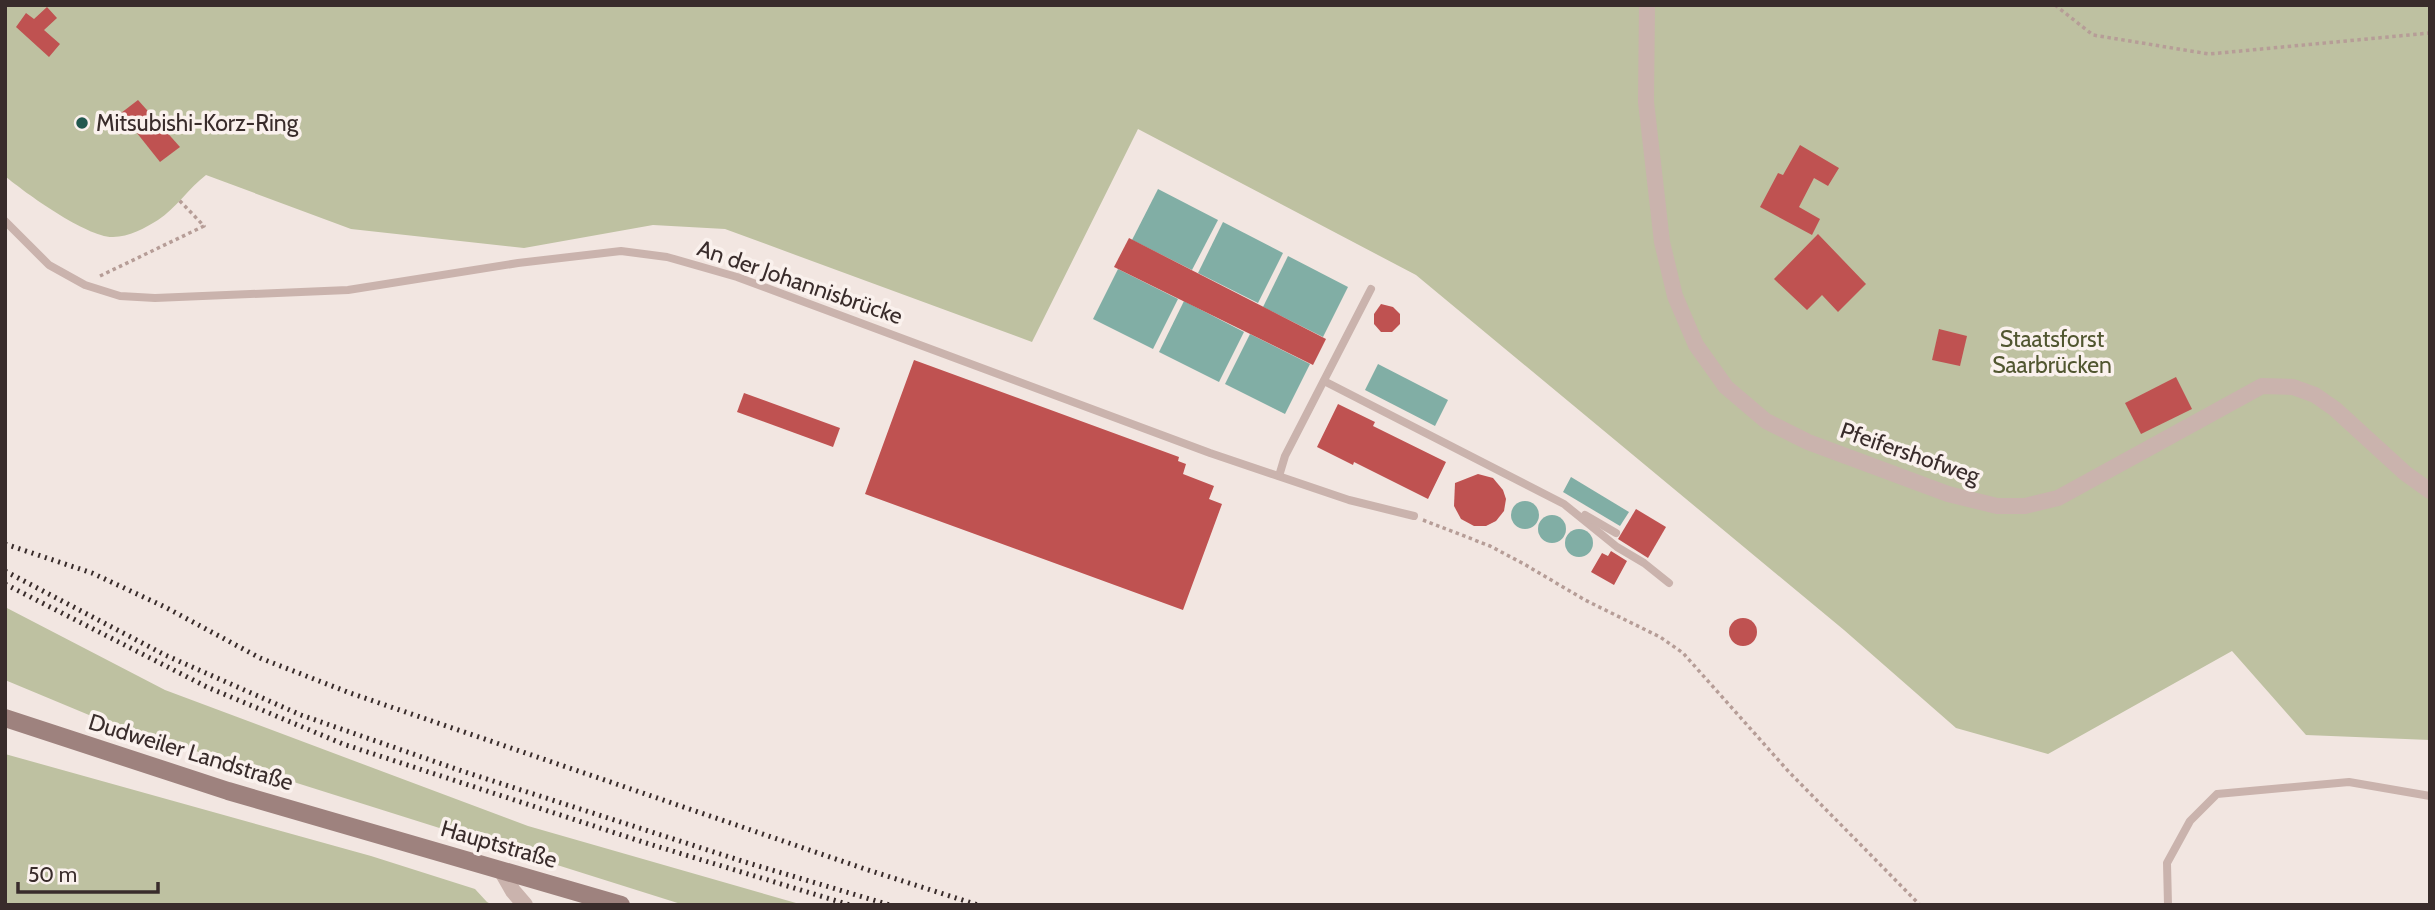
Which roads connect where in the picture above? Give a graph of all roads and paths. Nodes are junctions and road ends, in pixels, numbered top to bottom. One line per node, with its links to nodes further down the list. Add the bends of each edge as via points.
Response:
1 (1647, 5): 10 (street, Pfeifershofweg, via 1646,102 1662,242 1675,296 1696,345 1726,387 1766,421 1808,442 1948,494 1997,506 2025,506 2058,498 2262,386 2293,387 2335,409)
2 (2055, 5): 3 (path, via 2093,35 2209,54)
3 (2430, 33)
4 (179, 200): 6 (path, via 204,226)
5 (5, 221): 6 (lane, An der Johannisbrücke, via 49,265)
6 (85, 285): 9 (lane, An der Johannisbrücke, via 120,296 155,298 348,290 621,251 667,257 737,276)
7 (1370, 289): 8 (lane)
8 (1324, 381): 9 (lane); 11 (lane)
9 (1279, 476): 12 (lane, An der Johannisbrücke)
10 (2430, 491)
11 (1564, 503): 13 (lane); 14 (lane)
12 (1414, 516): 21 (path, via 1490,546 1683,653 1789,772)
13 (1616, 533)
14 (1669, 583)
15 (5, 718): 17 (main road, Dudweiler Landstraße, via 215,787)
16 (2430, 796): 22 (lane, via 2349,782 2217,794 2190,821 2167,863)
17 (365, 830): 18 (main road, Hauptstraße)
18 (501, 870): 19 (street); 20 (main road, Hauptstraße)
19 (525, 905)
20 (621, 905)
21 (1920, 905)
22 (2168, 905)

